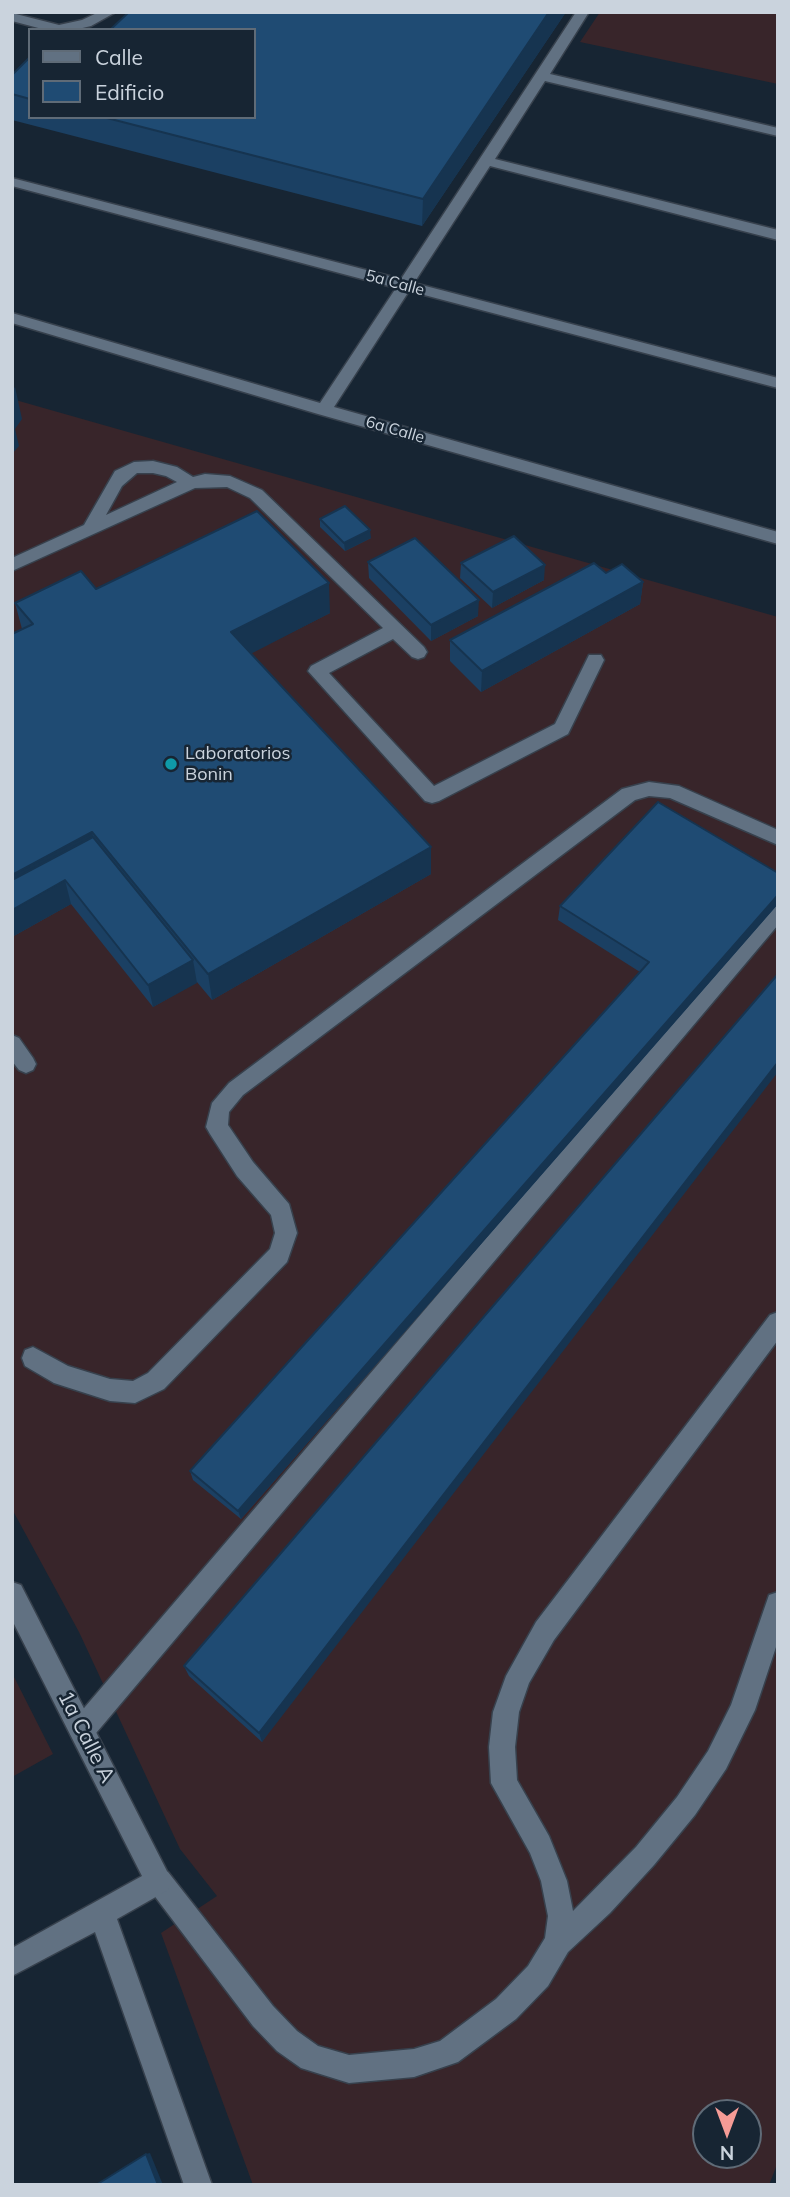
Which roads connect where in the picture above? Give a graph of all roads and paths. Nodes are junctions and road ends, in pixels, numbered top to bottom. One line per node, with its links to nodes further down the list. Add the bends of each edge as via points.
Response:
1 (110, 12): 5 (street)
2 (583, 12): 6 (street)
3 (12, 17): 4 (street)
4 (55, 28)
5 (64, 28)
6 (541, 76): 7 (street); 8 (street)
7 (778, 132)
8 (486, 161): 10 (street); 11 (street)
9 (12, 182): 11 (street, 5a Calle)
10 (778, 235)
11 (405, 285): 13 (street, 5a Calle); 14 (street)
12 (12, 318): 14 (street, 6a Calle)
13 (778, 383)
14 (324, 410): 17 (street, 6a Calle)
15 (191, 484): 16 (street); 16 (street, via 170,471 134,468 115,483); 21 (street, via 230,482 256,494)
16 (91, 528): 19 (street)
17 (778, 538)
18 (12, 545): 19 (street)
19 (34, 554): 20 (street)
20 (12, 565)
21 (395, 630): 22 (street); 23 (street, via 317,671 432,796 562,729)
22 (418, 652)
23 (595, 660)
24 (778, 838): 29 (street, via 672,791 649,789 629,794 236,1088 219,1109 217,1127 244,1169 281,1211 286,1233 279,1255 156,1381 135,1392 110,1390 62,1375)
25 (778, 911): 32 (street)
26 (12, 1044): 27 (street)
27 (26, 1064)
28 (777, 1323): 35 (street, via 545,1631 519,1676 506,1712 502,1747 505,1783 540,1845 554,1881 561,1916)
29 (33, 1358)
30 (12, 1594): 32 (street, 1a Calle A)
31 (778, 1604): 35 (street, via 742,1710 717,1760 645,1856)
32 (82, 1730): 33 (street, 1a Calle A)
33 (159, 1881): 34 (street); 35 (street, 1a Calle A, via 287,2041 311,2058 349,2069 414,2063 448,2052 506,2009 538,1976)
34 (102, 1915): 36 (street); 37 (street)
35 (558, 1942)
36 (12, 1964)
37 (198, 2185)

